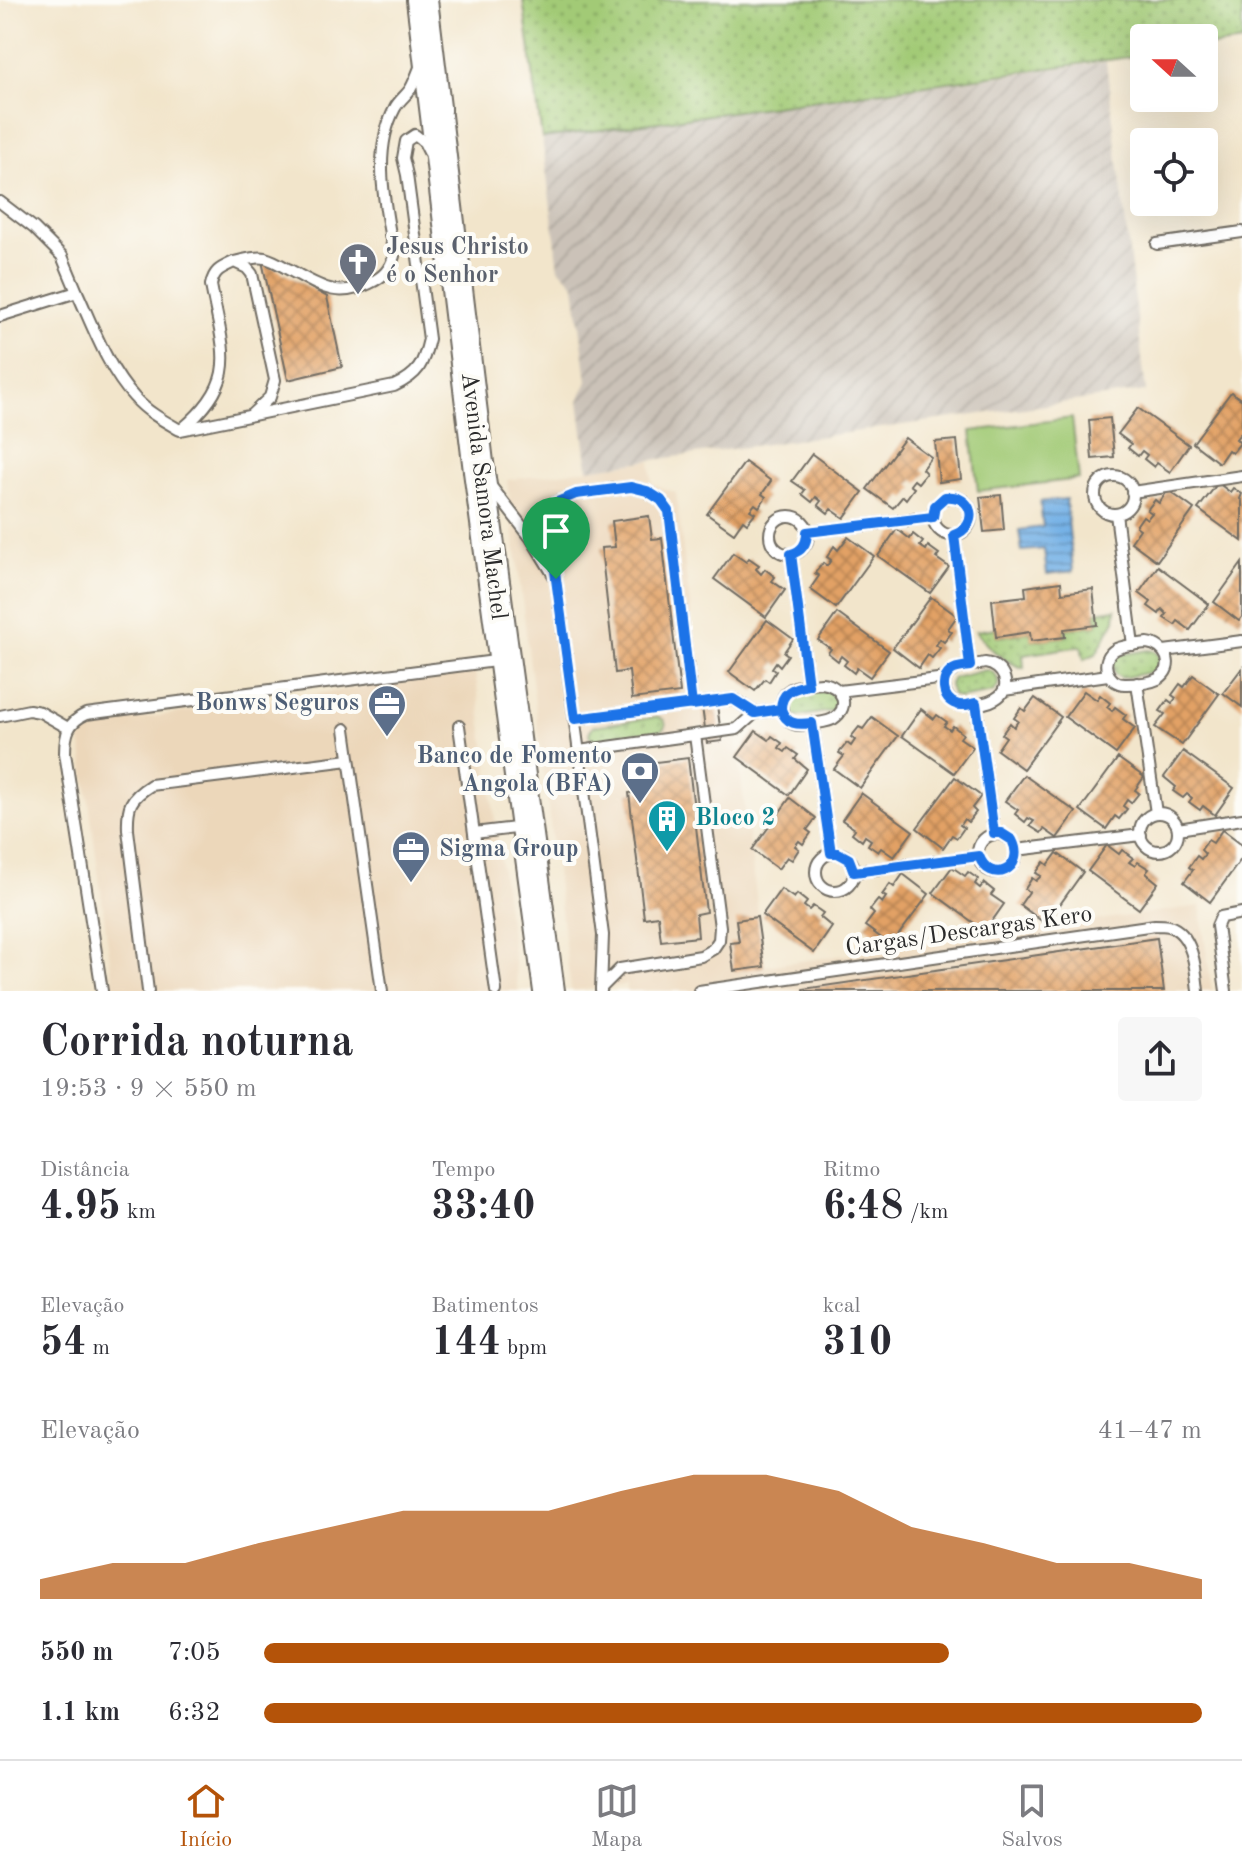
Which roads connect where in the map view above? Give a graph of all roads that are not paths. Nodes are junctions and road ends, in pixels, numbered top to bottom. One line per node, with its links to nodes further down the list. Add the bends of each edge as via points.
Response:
1 (422, 0): 2 (main road, Avenida Samora Machel)
2 (428, 47): 3 (main road, Avenida Samora Machel); 7 (lane, via 386,134 381,180 394,256 385,275 361,288 330,291 269,259)
3 (445, 182): 10 (lane, via 424,142 415,135 406,141 403,158 429,339 418,369 394,386); 12 (main road, Avenida Samora Machel)
4 (0, 202): 8 (lane, via 62,256)
5 (1242, 232): 6 (lane)
6 (1157, 244)
7 (234, 262): 10 (lane, via 252,274 275,380 270,397); 11 (lane, via 213,275 211,285 225,360 221,381 201,412)
8 (77, 292): 9 (lane); 11 (lane, via 108,359 134,397)
9 (0, 316)
10 (252, 415): 11 (lane)
11 (180, 430)
12 (479, 471): 20 (lane); 24 (main road, Avenida Samora Machel)
13 (1242, 476): 14 (lane)
14 (1132, 492): 15 (lane, via 1130,504); 15 (lane, via 1121,477 1108,477 1097,485 1094,497 1099,508)
15 (1116, 514): 22 (lane)
16 (933, 517): 17 (lane); 18 (lane, via 937,529); 18 (lane, via 945,497 964,501 970,519 965,530)
17 (807, 532): 19 (lane, via 802,549); 19 (lane, via 796,517 783,517 772,525 769,537 774,548)
18 (954, 535): 25 (lane)
19 (791, 554): 29 (lane)
20 (556, 579): 33 (lane, via 549,518 557,502 576,494 631,487 661,500 669,511); 37 (lane)
21 (1242, 641): 23 (lane)
22 (1133, 645): 23 (lane, via 1154,643); 26 (lane, via 1108,657)
23 (1164, 651): 28 (lane, via 1167,664 1162,675)
24 (504, 660): 40 (lane, via 86,714); 47 (main road, Avenida Samora Machel)
25 (970, 666): 27 (lane); 30 (lane, via 998,667)
26 (1108, 675): 28 (lane, via 1123,685); 30 (lane)
27 (946, 678): 31 (lane); 32 (lane, via 944,690 950,701 961,706)
28 (1137, 683): 45 (lane)
29 (808, 685): 31 (lane, via 829,683); 34 (lane, via 787,692)
30 (1004, 690): 32 (lane, via 995,699)
31 (839, 691): 38 (lane, via 842,704 837,715)
32 (976, 703): 50 (lane)
33 (692, 705): 35 (lane, via 733,699); 37 (lane)
34 (781, 709): 35 (lane); 38 (lane, via 792,723)
35 (755, 713): 42 (lane, via 737,729)
36 (0, 716): 40 (lane, via 29,710)
37 (575, 719): 43 (lane)
38 (812, 723): 53 (lane)
39 (459, 726): 49 (lane)
40 (68, 728): 58 (lane, via 65,753)
41 (345, 729): 44 (lane)
42 (695, 735): 43 (lane); 57 (lane, via 719,940 701,956 620,969)
43 (579, 751): 57 (lane, via 603,935)
44 (349, 760): 59 (lane, via 151,785 138,793 130,803 128,830); 60 (lane)
45 (1156, 813): 48 (lane, via 1169,815); 51 (lane, via 1145,819)
46 (1242, 819): 48 (lane)
47 (527, 827): 49 (lane); 62 (main road, Avenida Samora Machel)
48 (1178, 829): 51 (lane, via 1175,843 1159,851 1148,847)
49 (474, 833): 61 (lane)
50 (994, 833): 52 (lane, via 1007,836); 54 (lane, via 983,840)
51 (1141, 835): 52 (lane)
52 (1016, 850): 54 (lane, via 1013,864 1003,871 986,868)
53 (831, 853): 55 (lane, via 849,859); 55 (lane, via 817,865 823,888 846,888)
54 (979, 856): 55 (lane)
55 (854, 872)
56 (1242, 913): 65 (lane, via 1221,917 1217,926)
57 (601, 990)
58 (102, 991)
59 (148, 991)
60 (382, 991)
61 (496, 991)
62 (549, 991)
63 (699, 991): 64 (lane, Cargas/Descargas Kero, via 1155,925 1172,926 1185,939 1194,958)
64 (1198, 991)
65 (1226, 991)

